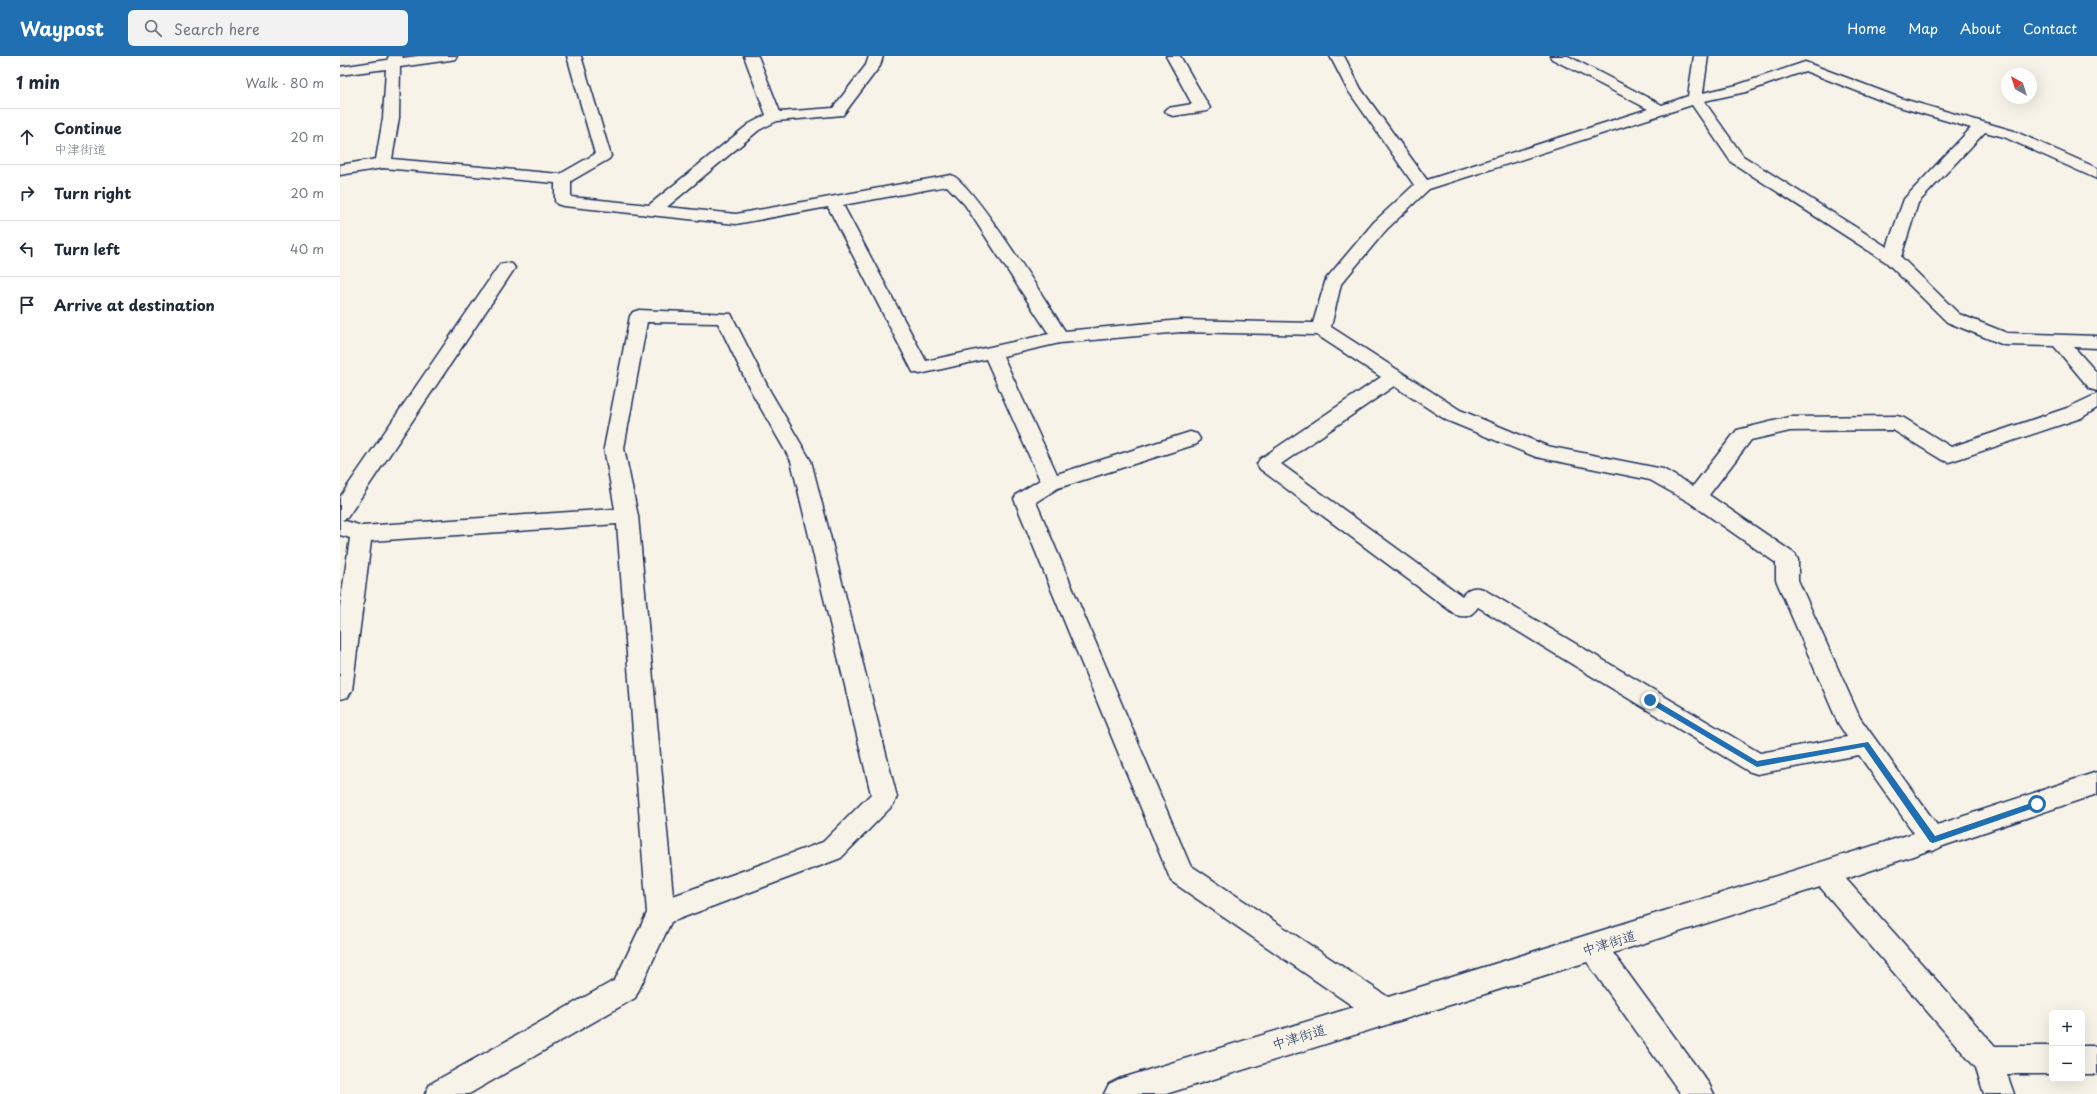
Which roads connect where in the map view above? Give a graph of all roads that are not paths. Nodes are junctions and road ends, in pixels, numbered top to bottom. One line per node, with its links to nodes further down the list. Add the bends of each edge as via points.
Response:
1 (450, 56): 10 (street)
2 (574, 56): 21 (street, via 602,156)
3 (751, 56): 16 (street)
4 (876, 56): 16 (street, via 873,66 838,112)
5 (1173, 56): 15 (street, via 1202,108)
6 (1337, 56): 22 (street, via 1354,89)
7 (1557, 56): 14 (street)
8 (1701, 56): 13 (street)
9 (1787, 58): 11 (street)
10 (394, 60): 12 (street); 18 (street, via 392,118)
11 (1805, 66): 13 (street, via 1742,89); 17 (street, via 1898,102)
12 (340, 71)
13 (1694, 99): 14 (street); 25 (street, via 1737,159)
14 (1662, 110): 22 (street)
15 (1173, 111)
16 (774, 117): 24 (street, via 754,127)
17 (1983, 127): 20 (street, via 2009,134); 25 (street, via 1910,202)
18 (383, 163): 19 (street); 21 (street)
19 (340, 170)
20 (2097, 174)
21 (563, 179): 24 (street, via 563,201)
22 (1423, 186): 27 (street, via 1380,226 1332,283)
23 (833, 202): 24 (street, via 736,219); 28 (street, via 951,180 971,202); 31 (street, via 920,368)
24 (652, 211)
25 (1892, 258): 29 (street, via 1953,318 2004,339)
26 (506, 268): 38 (street)
27 (1321, 329): 28 (street, via 1181,326); 32 (street)
28 (1060, 337): 31 (street)
29 (2059, 341): 30 (street); 33 (street)
30 (2097, 342)
31 (992, 352): 36 (street)
32 (1394, 377): 37 (street, via 1453,415 1543,452 1656,474); 42 (street, via 1267,464 1464,609 1475,595 1757,764)
33 (2097, 385)
34 (2097, 400): 37 (street, via 2074,413 1949,455 1897,423 1790,424 1744,435)
35 (1190, 439): 36 (street)
36 (1051, 483): 48 (street, via 1024,499 1180,873)
37 (1696, 496): 42 (street, via 1787,560 1787,580 1850,723)
38 (340, 513)
39 (627, 516): 40 (street); 46 (street); 46 (street, via 614,448 639,316 725,318 771,413 801,461 884,797 832,850)
40 (350, 531): 41 (street)
41 (340, 690)
42 (1865, 744): 44 (street)
43 (2097, 783): 44 (street, 中津街道)
44 (1933, 840): 45 (street, 中津街道)
45 (1825, 874): 47 (street, 中津街道); 49 (street)
46 (661, 913): 53 (street, via 625,989)
47 (1593, 948): 48 (street, 中津街道); 55 (street)
48 (1384, 1011): 54 (street, 中津街道)
49 (1988, 1060): 50 (street); 56 (street)
50 (2049, 1060)
51 (2085, 1060): 52 (street)
52 (2097, 1060)
53 (440, 1094)
54 (1119, 1094)
55 (1699, 1094)
56 (1999, 1094)

